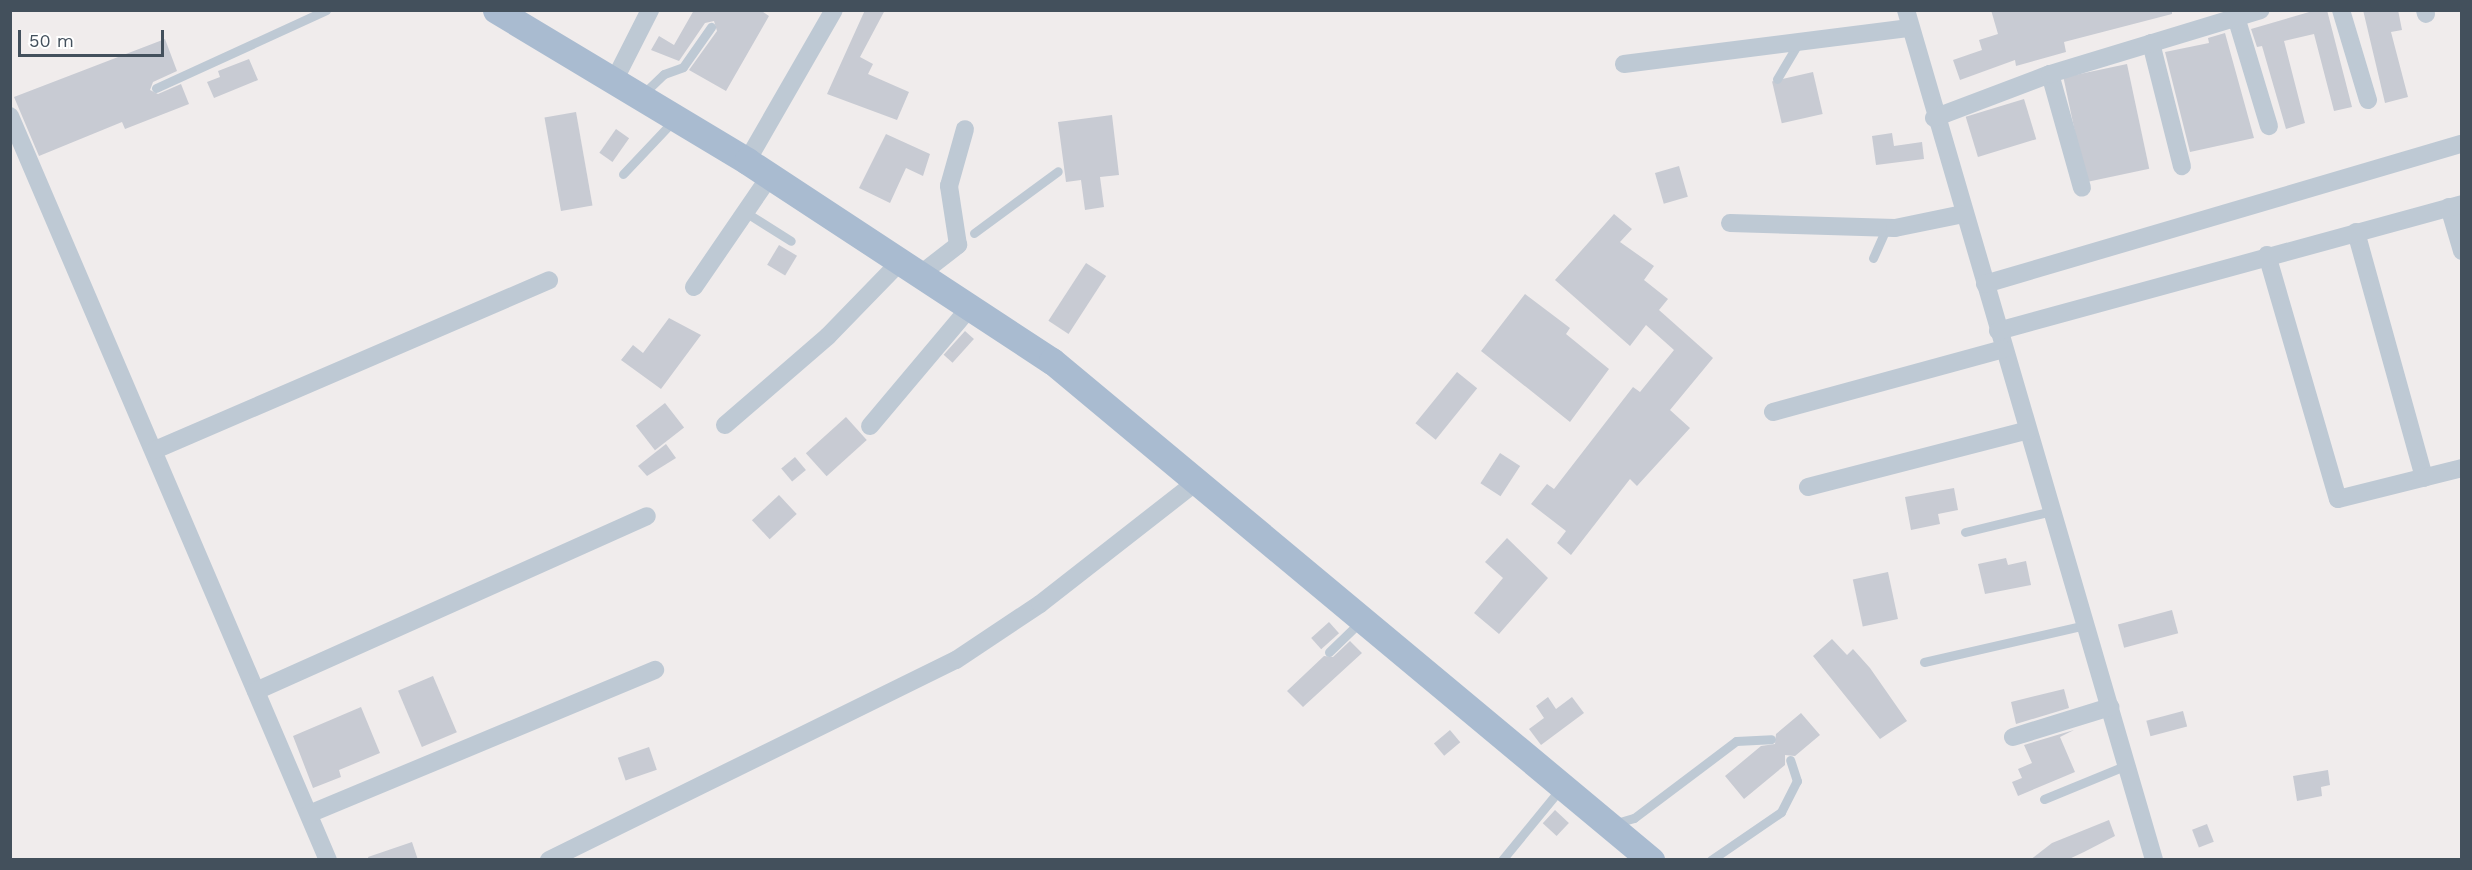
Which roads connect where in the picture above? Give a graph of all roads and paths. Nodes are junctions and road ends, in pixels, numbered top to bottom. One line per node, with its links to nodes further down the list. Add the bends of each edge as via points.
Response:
1 (326, 10): 16 (lane)
2 (496, 10): 15 (main road)
3 (650, 10): 15 (street)
4 (834, 10): 25 (street)
5 (2261, 10): 7 (street)
6 (2341, 10): 18 (street)
7 (2236, 17): 11 (street); 22 (street)
8 (1908, 19): 10 (street); 21 (street)
9 (711, 27): 17 (lane, via 683,67 664,74)
10 (1799, 42): 12 (street); 14 (lane)
11 (2151, 43): 13 (street); 26 (street)
12 (1624, 64)
13 (2050, 74): 21 (street); 30 (street)
14 (1777, 79)
15 (614, 81): 17 (main road)
16 (156, 88)
17 (640, 96): 20 (main road)
18 (2368, 100)
19 (10, 116): 53 (street)
20 (676, 118): 25 (main road); 28 (lane)
21 (1934, 118): 33 (street)
22 (2269, 126)
23 (965, 129): 37 (street, via 949,186)
24 (2462, 144): 44 (street)
25 (747, 161): 29 (main road)
26 (2182, 166)
27 (1058, 171): 37 (lane)
28 (622, 174)
29 (770, 177): 32 (street); 42 (main road)
30 (2082, 188)
31 (2456, 206): 36 (street); 39 (street)
32 (746, 212): 38 (lane); 45 (street)
33 (1963, 214): 35 (street); 44 (street)
34 (1730, 223): 35 (street)
35 (1887, 227): 41 (lane)
36 (2356, 232): 40 (street); 55 (street)
37 (967, 238): 42 (street)
38 (791, 241)
39 (2462, 250)
40 (2267, 255): 47 (street); 55 (street, via 2338,499)
41 (1873, 258)
42 (912, 267): 46 (main road); 50 (street)
43 (549, 280): 53 (street)
44 (1985, 284): 47 (street)
45 (694, 287)
46 (971, 306): 51 (street); 56 (main road, via 1052,361)
47 (1998, 331): 48 (street)
48 (2003, 349): 49 (street); 52 (street)
49 (1773, 412)
50 (725, 425)
51 (870, 426)
52 (2028, 430): 57 (street); 58 (street)
53 (155, 450): 66 (street)
54 (2462, 468): 55 (street)
55 (2424, 478)
56 (1200, 479): 61 (main road); 77 (street, via 1040,604 956,660)
57 (1808, 487)
58 (2052, 511): 60 (lane); 62 (street)
59 (647, 516): 66 (street)
60 (1965, 532)
61 (1365, 617): 63 (lane); 72 (main road)
62 (2085, 625): 64 (lane); 67 (street)
63 (1329, 652)
64 (1924, 662)
65 (655, 670): 74 (street)
66 (256, 691): 74 (street)
67 (2110, 707): 68 (street); 71 (street)
68 (2013, 737)
69 (1771, 739): 75 (lane, via 1736,741 1634,818)
70 (1790, 760): 80 (lane, via 1797,781 1781,812)
71 (2127, 765): 73 (lane); 81 (street)
72 (1564, 784): 75 (main road); 78 (lane)
73 (2044, 799)
74 (309, 814): 76 (street)
75 (1611, 825): 79 (main road)
76 (328, 860)
77 (549, 860)
78 (1502, 860)
79 (1651, 860)
80 (1711, 860)
81 (2154, 860)

